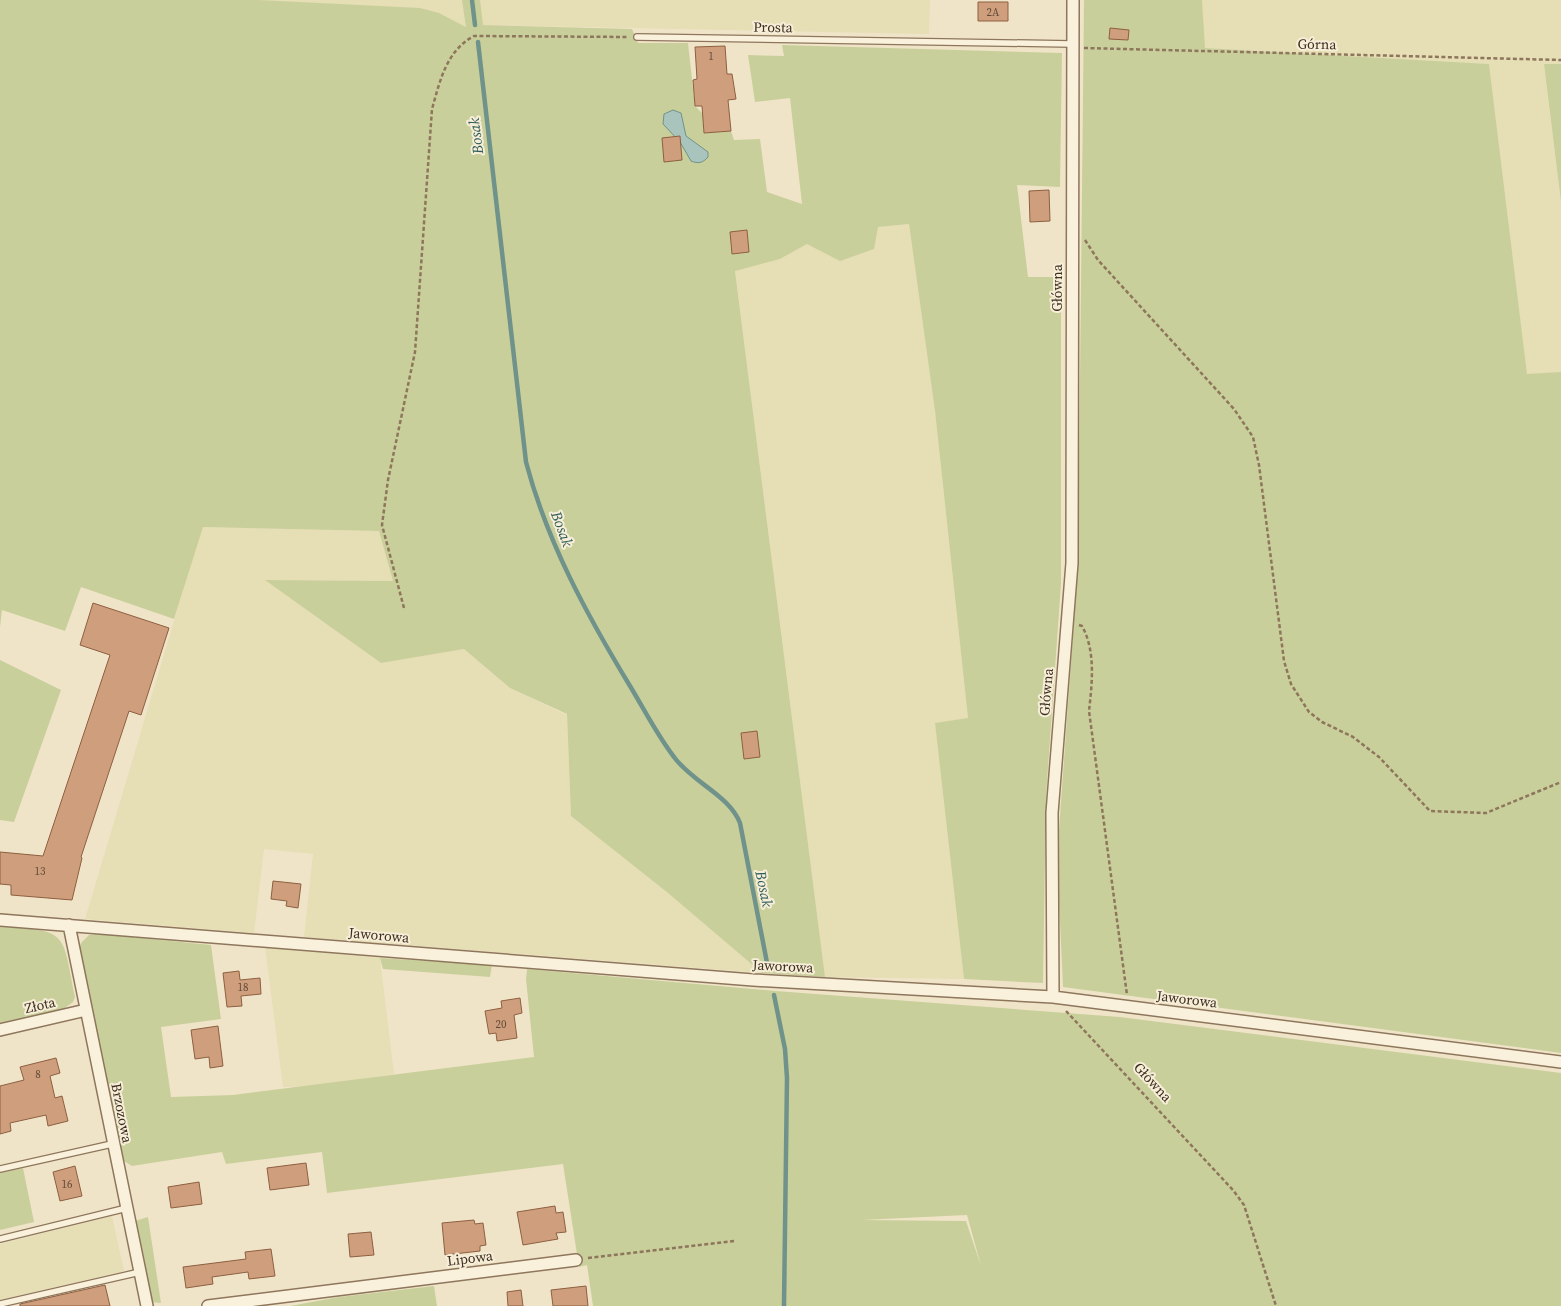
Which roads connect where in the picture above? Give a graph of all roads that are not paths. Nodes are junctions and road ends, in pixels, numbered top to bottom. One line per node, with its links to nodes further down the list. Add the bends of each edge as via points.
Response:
1 (1073, 0): 3 (street, Główna)
2 (637, 37): 3 (lane, Prosta)
3 (1072, 46): 6 (street, Główna, via 1072,563 1052,813)
4 (0, 920): 5 (street, Jaworowa)
5 (69, 925): 6 (street, Jaworowa, via 753,980); 7 (street, Brzozowa)
6 (1053, 997): 9 (street, Jaworowa)
7 (86, 1010): 8 (street, Złota); 10 (street, Brzozowa)
8 (0, 1030)
9 (1561, 1062)
10 (112, 1144): 11 (lane); 12 (street, Brzozowa)
11 (0, 1169)
12 (127, 1208): 13 (lane); 15 (street, Brzozowa)
13 (0, 1239)
14 (576, 1260): 18 (street, Lipowa)
15 (140, 1272): 16 (lane); 17 (street, Brzozowa)
16 (0, 1304)
17 (147, 1306)
18 (208, 1306)

